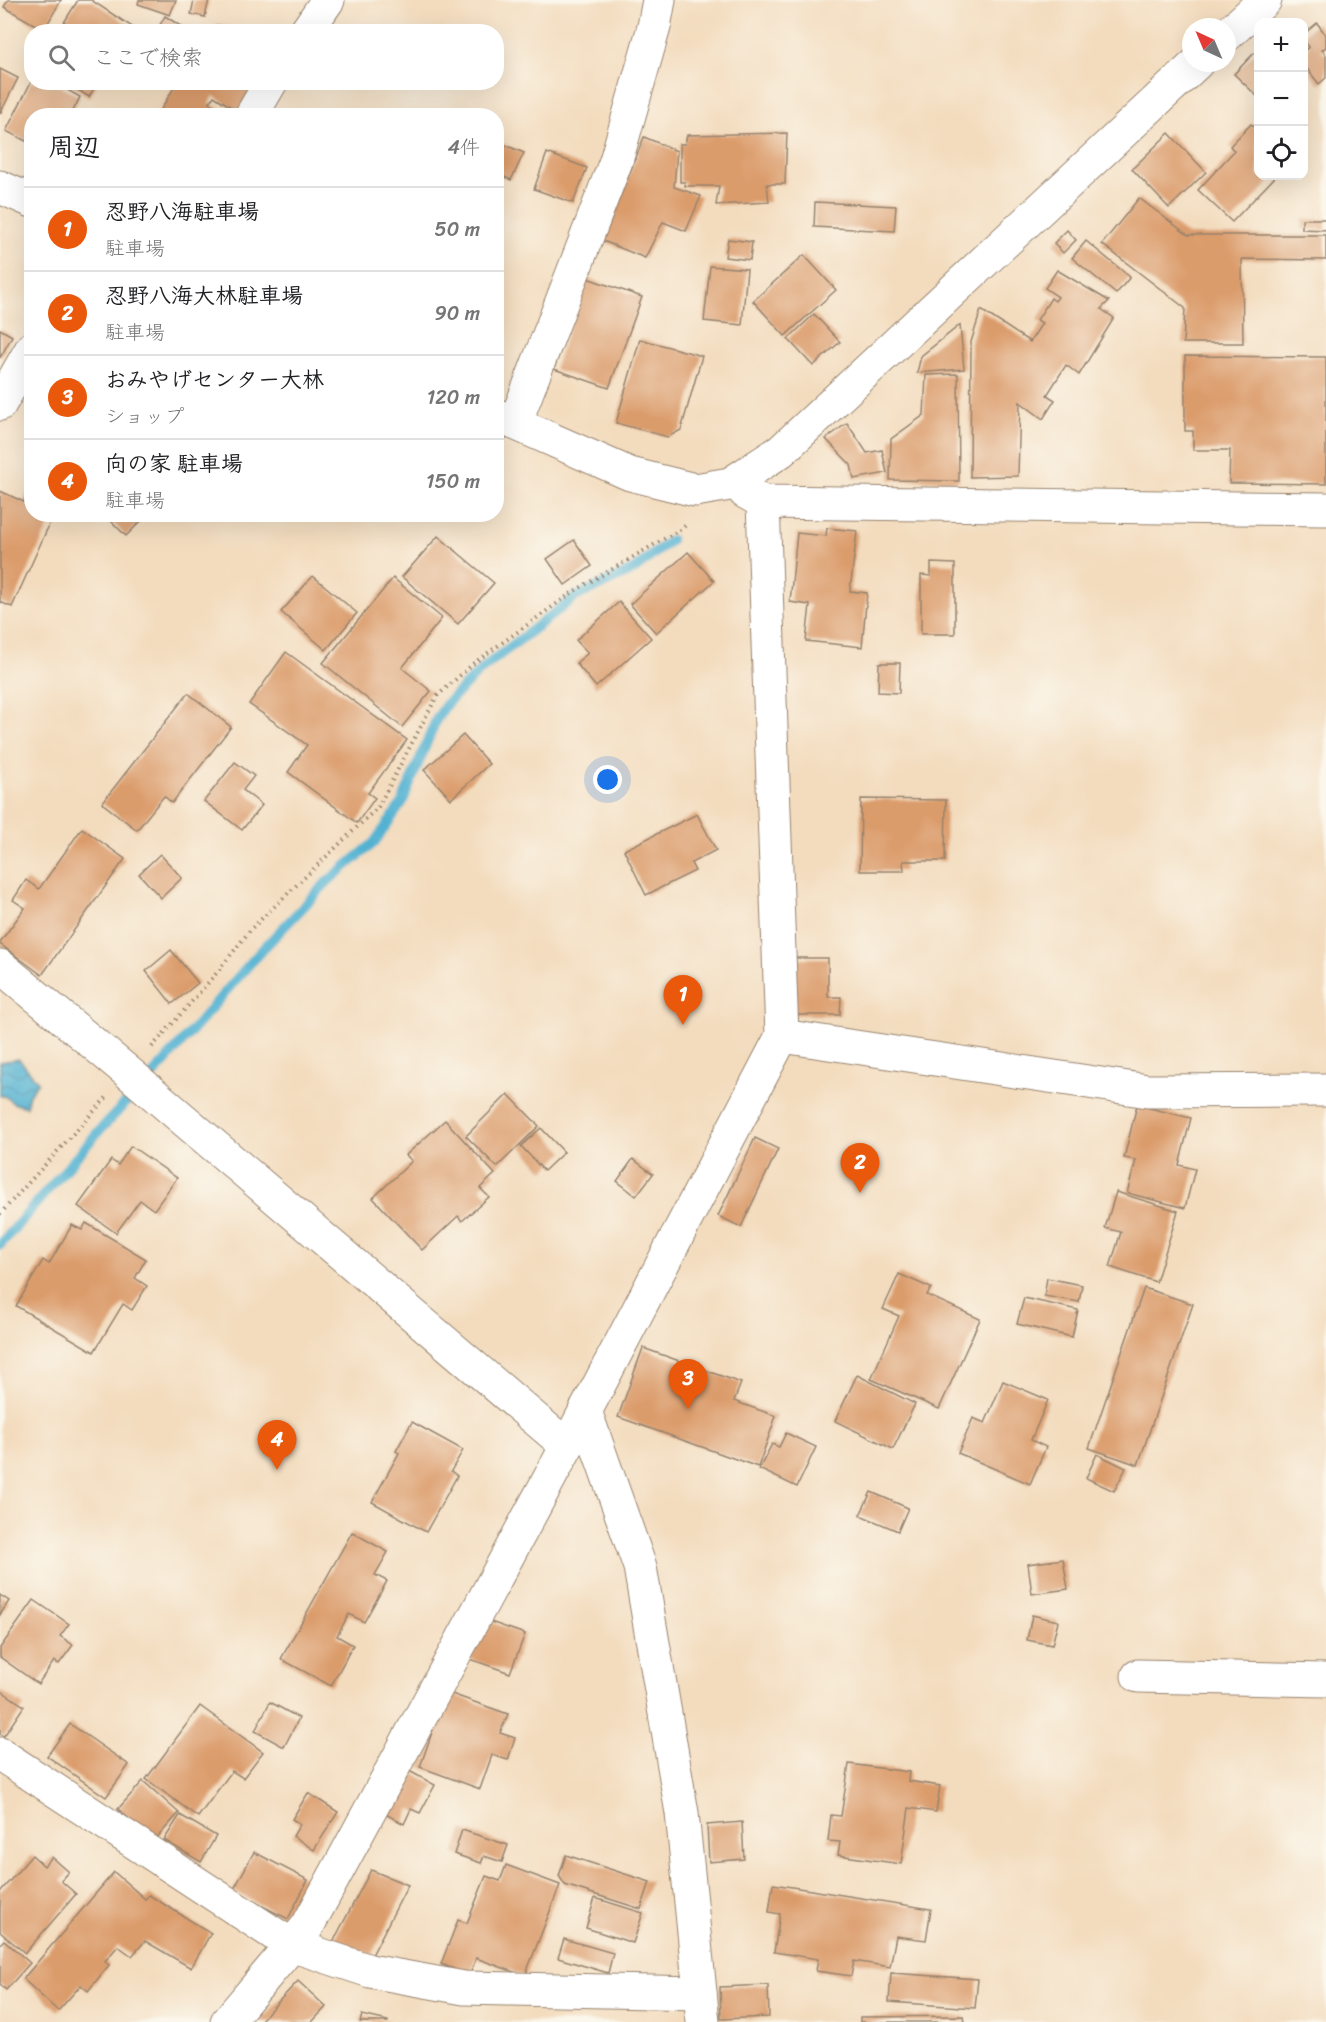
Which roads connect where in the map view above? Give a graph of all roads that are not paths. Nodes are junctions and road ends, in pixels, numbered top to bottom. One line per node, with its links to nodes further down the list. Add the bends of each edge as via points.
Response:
1 (328, 0): 4 (street)
2 (659, 0): 13 (street, via 616,161)
3 (1265, 0): 5 (street)
4 (312, 24)
5 (1236, 27)
6 (1187, 72): 14 (street, via 781,451)
7 (266, 90): 8 (street)
8 (256, 108)
9 (0, 188): 10 (street)
10 (24, 198)
11 (24, 362): 12 (street)
12 (0, 404)
13 (506, 419): 14 (street, via 630,474 695,490)
14 (730, 484): 15 (street)
15 (763, 502): 16 (street); 18 (street)
16 (1326, 509)
17 (0, 966): 21 (street, via 129,1073 375,1295)
18 (782, 1036): 19 (street, via 1148,1091); 20 (street)
19 (1326, 1090)
20 (585, 1411): 21 (street); 26 (street, via 640,1567 682,1813)
21 (567, 1446): 25 (street, via 307,1927)
22 (1138, 1676): 23 (street)
23 (1326, 1680)
24 (0, 1754): 25 (street)
25 (291, 1945): 26 (street, via 370,1971 464,1988); 27 (street)
26 (702, 2008)
27 (227, 2022)

